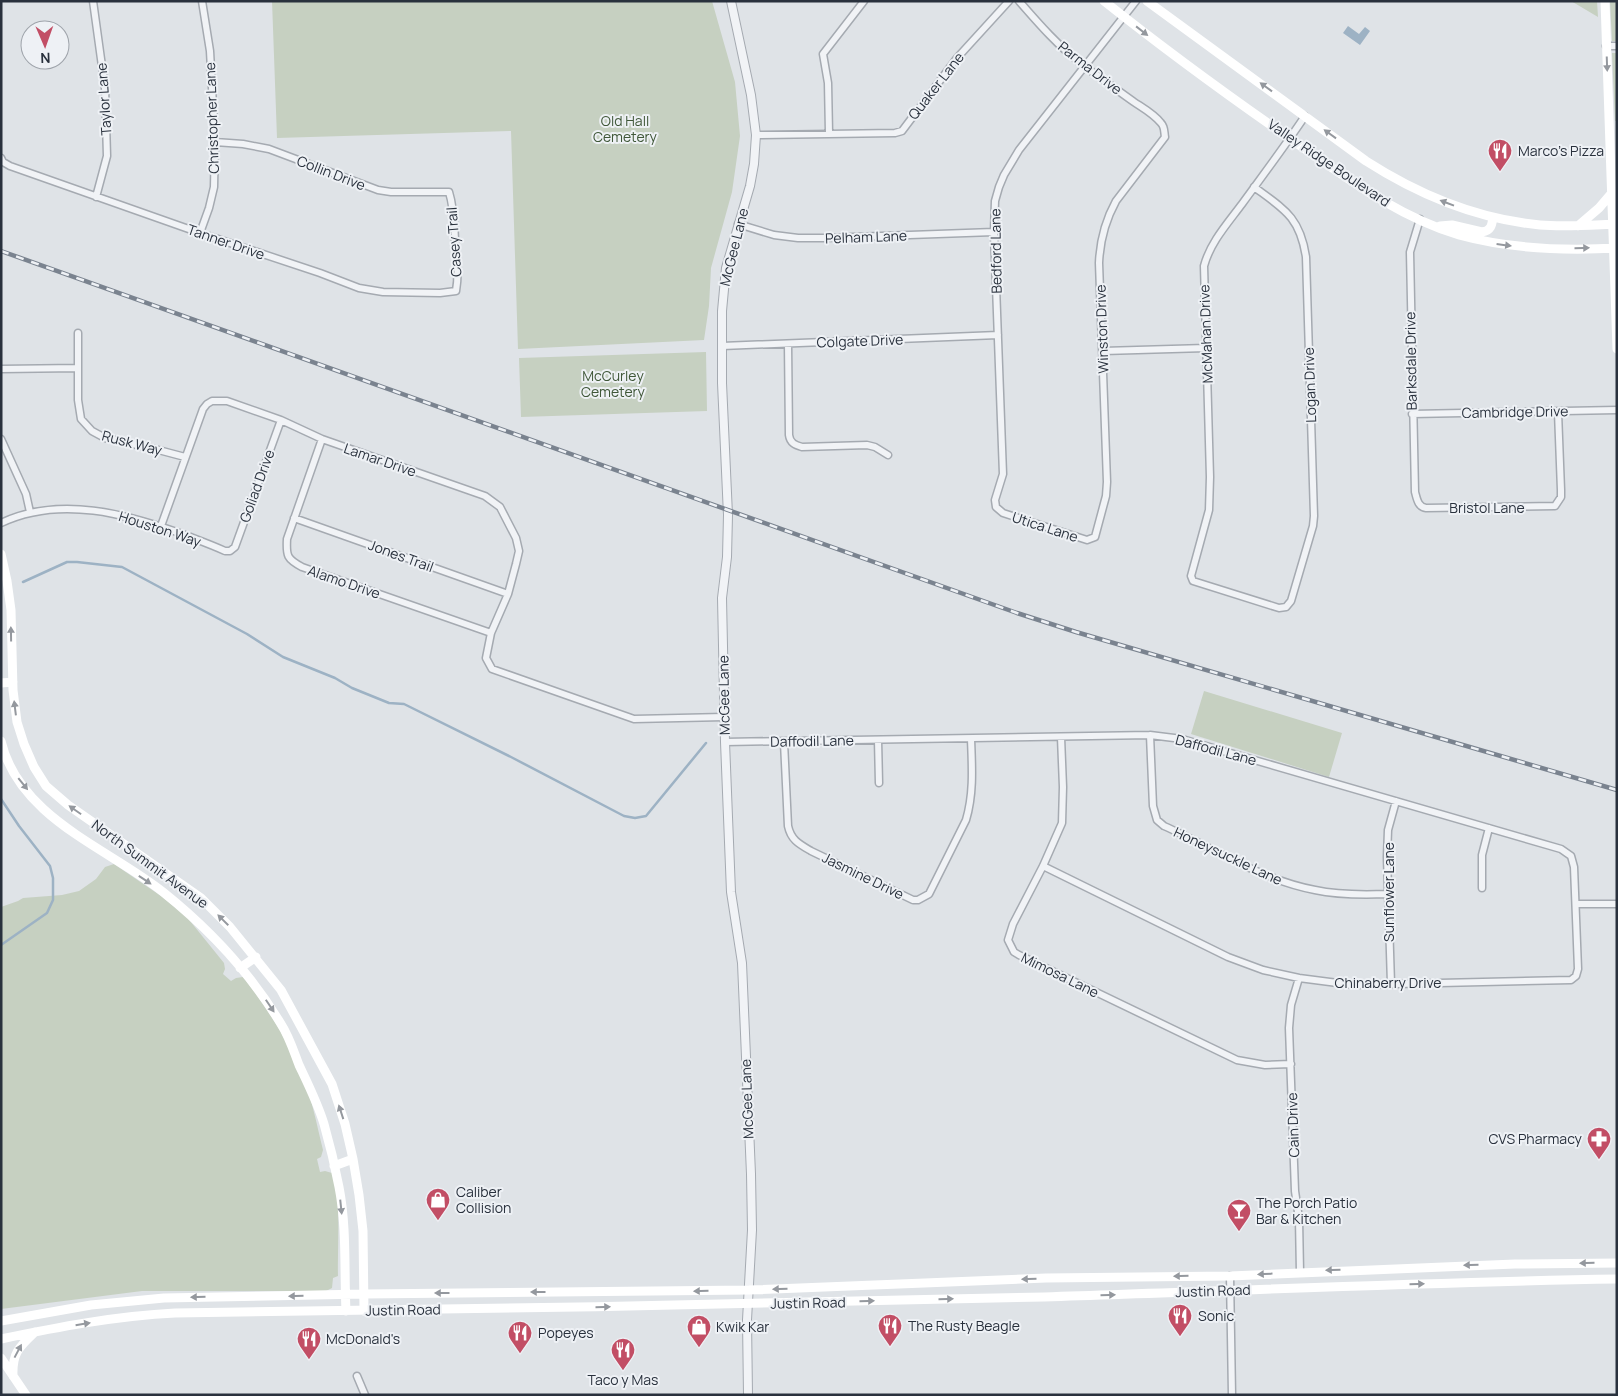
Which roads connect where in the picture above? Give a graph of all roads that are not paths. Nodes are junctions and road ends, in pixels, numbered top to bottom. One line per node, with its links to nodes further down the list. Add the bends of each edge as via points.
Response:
1 (93, 1): 25 (street, Taylor Lane, via 105,88 107,156)
2 (202, 1): 20 (street, Christopher Lane, via 210,51)
3 (731, 1): 18 (street, McGee Lane)
4 (864, 1): 17 (street, via 823,54 828,83)
5 (1009, 1): 17 (street, Quaker Lane, via 958,58 902,130 895,133)
6 (1019, 1): 14 (street, Parma Drive, via 1050,36)
7 (1104, 1): 11 (main road, Valley Ridge Boulevard)
8 (1136, 1): 11 (street, Bedford Lane)
9 (1147, 1): 15 (main road, Valley Ridge Boulevard, one-way to 9)
10 (1605, 1): 12 (main road)
11 (1124, 17): 14 (street, Bedford Lane); 19 (main road, Valley Ridge Boulevard, one-way to 19)
12 (1606, 46): 13 (street); 24 (main road, one-way to 24)
13 (1617, 46)
14 (1085, 67): 16 (street, Parma Drive, via 1156,118); 32 (street, Bedford Lane, via 1019,150 1004,175 995,201)
15 (1305, 116): 19 (street, McMahan Drive); 26 (main road, Valley Ridge Boulevard, one-way to 15, via 1442,202 1392,177)
16 (1164, 130): 42 (street, Winston Drive, via 1165,138 1116,201 1101,237)
17 (829, 133): 18 (street, Quaker Lane)
18 (756, 135): 28 (street, McGee Lane, via 750,186)
19 (1290, 139): 22 (street, McMahan Drive); 27 (main road, Valley Ridge Boulevard, via 1370,193)
20 (215, 142): 23 (street, Collin Drive, via 269,149 378,190); 33 (street, Christopher Lane, via 214,187)
21 (2, 160): 25 (street, Tanner Drive, via 10,166)
22 (1254, 187): 40 (street, McMahan Drive, via 1211,246 1204,266); 62 (street, Logan Drive, via 1284,209 1304,241 1313,526 1291,601 1286,607 1279,608)
23 (449, 192): 35 (street, Casey Trail, via 453,204 457,259)
24 (1612, 194): 29 (main road); 31 (main road)
25 (96, 197): 33 (street, Tanner Drive)
26 (1493, 217): 30 (main road, via 1487,232 1452,225); 31 (main road, Valley Ridge Boulevard, via 1542,225)
27 (1420, 219): 30 (main road, Valley Ridge Boulevard); 47 (street, Barksdale Drive, via 1410,252)
28 (738, 224): 32 (street, Pelham Lane, via 774,235 798,238); 39 (street, McGee Lane, via 723,288)
29 (1615, 224): 31 (main road, Valley Ridge Boulevard); 34 (main road)
30 (1438, 226): 34 (main road, Valley Ridge Boulevard, one-way to 34, via 1501,245)
31 (1578, 226)
32 (994, 232): 37 (street, Bedford Lane)
33 (200, 234): 35 (street, Tanner Drive, via 359,288 440,294)
34 (1615, 248): 41 (main road)
35 (456, 291)
36 (78, 333): 43 (street, Rusk Way)
37 (998, 335): 38 (street, Colgate Drive); 55 (street, Bedford Lane, via 1003,474 995,500 996,507)
38 (788, 344): 39 (street, Colgate Drive); 51 (street, via 789,435 794,445 866,445)
39 (722, 346): 67 (street, McGee Lane, via 728,515 722,598)
40 (1206, 348): 42 (street); 62 (street, McMahan Drive, via 1209,510 1192,570)
41 (1617, 349)
42 (1103, 351): 59 (street, Winston Drive, via 1106,496 1095,537)
43 (78, 368): 44 (street); 52 (street, Rusk Way, via 81,419 92,431 105,438)
44 (1, 370)
45 (1617, 410): 46 (street, Cambridge Drive)
46 (1558, 412): 47 (street, Cambridge Drive); 53 (street, Bristol Lane, via 1561,490 1555,506 1426,508)
47 (1412, 414): 53 (street, Barksdale Drive, via 1415,492)
48 (281, 420): 50 (street, Lamar Drive); 52 (street, Lamar Drive, via 227,401 212,401 203,409); 60 (street, Goliad Drive, via 235,548)
49 (1, 439): 54 (street, via 26,494)
50 (322, 439): 56 (street, Alamo Drive); 63 (street, Lamar Drive, via 485,496 500,507 516,538 518,550)
51 (888, 455)
52 (185, 457): 58 (street, Lamar Drive)
53 (1419, 504)
54 (30, 512): 57 (street, Houston Way); 58 (street, Houston Way, via 71,509 104,512)
55 (1003, 514): 59 (street, Utica Lane)
56 (294, 518): 63 (street, Jones Trail); 64 (street, Alamo Drive, via 286,550 291,561)
57 (1, 523)
58 (161, 526): 60 (street, Houston Way)
59 (1087, 540)
60 (230, 551)
61 (1, 554): 65 (main road, North Summit Avenue, one-way to 61, via 11,610)
62 (1193, 581)
63 (508, 594): 64 (street, Lamar Drive)
64 (491, 632): 67 (street, Lamar Drive, via 486,658 492,668 634,719)
65 (13, 682): 66 (main road); 78 (main road, North Summit Avenue, one-way to 65, via 68,806 46,786 34,768 17,722)
66 (1, 683)
67 (724, 717): 73 (street, McGee Lane)
68 (1150, 735): 69 (street, Daffodil Lane); 76 (street, Daffodil Lane, via 1182,739); 82 (street, Honeysuckle Lane, via 1153,806 1157,820 1164,826 1253,870 1298,886 1332,893)
69 (1061, 737): 70 (street, Daffodil Lane); 80 (street, Mimosa Lane, via 1063,815)
70 (971, 739): 71 (street, Daffodil Lane); 74 (street, Jasmine Drive, via 972,787 968,814 929,894 918,900 811,851 792,838 788,826)
71 (878, 740): 74 (street, Daffodil Lane); 75 (street)
72 (1, 741): 79 (main road, North Summit Avenue, one-way to 79, via 16,776 38,804)
73 (725, 742): 74 (street, Daffodil Lane); 102 (street, McGee Lane, via 731,892 742,963 752,1230)
74 (784, 742)
75 (879, 784)
76 (1396, 801): 77 (street, Daffodil Lane); 82 (street, Sunflower Lane, via 1388,830)
77 (1489, 828): 81 (street, via 1482,855); 83 (street, Daffodil Lane, via 1562,848 1568,853 1573,860)
78 (115, 838): 79 (main road); 85 (main road, North Summit Avenue, one-way to 78, via 201,898)
79 (105, 853): 86 (main road, North Summit Avenue, one-way to 86, via 163,892)
80 (1044, 866): 88 (street, Chinaberry Drive, via 1228,957 1263,970); 90 (street, Mimosa Lane, via 1013,924 1008,940 1018,956 1237,1060 1265,1065)
81 (1482, 888)
82 (1387, 894): 89 (street, Sunflower Lane)
83 (1576, 904): 84 (street); 87 (street, Daffodil Lane)
84 (1617, 904)
85 (256, 957): 86 (main road); 91 (main road, North Summit Avenue, one-way to 85, via 332,1084 282,990)
86 (240, 968): 92 (main road, North Summit Avenue, one-way to 92, via 283,1026 324,1123)
87 (1576, 976): 89 (street, Chinaberry Drive, via 1572,980)
88 (1299, 978): 89 (street, Chinaberry Drive, via 1353,985); 90 (street, Cain Drive, via 1292,1005)
89 (1390, 984)
90 (1291, 1064): 96 (street, Cain Drive)
91 (353, 1159): 92 (main road); 104 (main road, North Summit Avenue, via 363,1230)
92 (334, 1166): 105 (main road, North Summit Avenue, one-way to 105, via 344,1233)
93 (1617, 1263): 94 (main road, Justin Road, one-way to 94)
94 (1512, 1264): 95 (main road, Justin Road, one-way to 95); 100 (main road)
95 (1367, 1269): 96 (main road, Justin Road, one-way to 96); 101 (main road)
96 (1300, 1272): 97 (main road, Justin Road, one-way to 97)
97 (1230, 1276): 99 (main road, Justin Road, one-way to 99); 103 (street)
98 (1617, 1279): 100 (main road, Justin Road)
99 (974, 1281): 102 (main road, Justin Road, one-way to 102); 106 (main road)
100 (1515, 1281): 101 (main road, Justin Road, one-way to 100)
101 (1368, 1286): 103 (main road, Justin Road)
102 (749, 1290): 104 (main road, Justin Road, one-way to 104); 107 (street, McGee Lane)
103 (1230, 1291): 106 (main road, Justin Road, one-way to 103); 120 (street)
104 (364, 1294): 105 (main road, Justin Road); 109 (main road, North Summit Avenue)
105 (345, 1295): 108 (main road, North Summit Avenue); 110 (main road, Justin Road, one-way to 110, via 142,1299)
106 (975, 1298): 107 (main road, Justin Road, one-way to 106)
107 (748, 1304): 109 (main road, Justin Road, one-way to 107); 119 (street, McGee Lane)
108 (346, 1311): 109 (main road, Justin Road); 111 (main road, Justin Road, one-way to 108, via 157,1314)
109 (364, 1311)
110 (1, 1321)
111 (35, 1332): 112 (main road, Justin Road); 115 (main road, one-way to 111, via 12,1363 17,1351)
112 (1, 1339)
113 (1, 1358): 115 (main road)
114 (1, 1370): 115 (main road)
115 (13, 1376): 117 (main road)
116 (357, 1376): 118 (street)
117 (26, 1395)
118 (365, 1395)
119 (748, 1395)
120 (1232, 1395)

